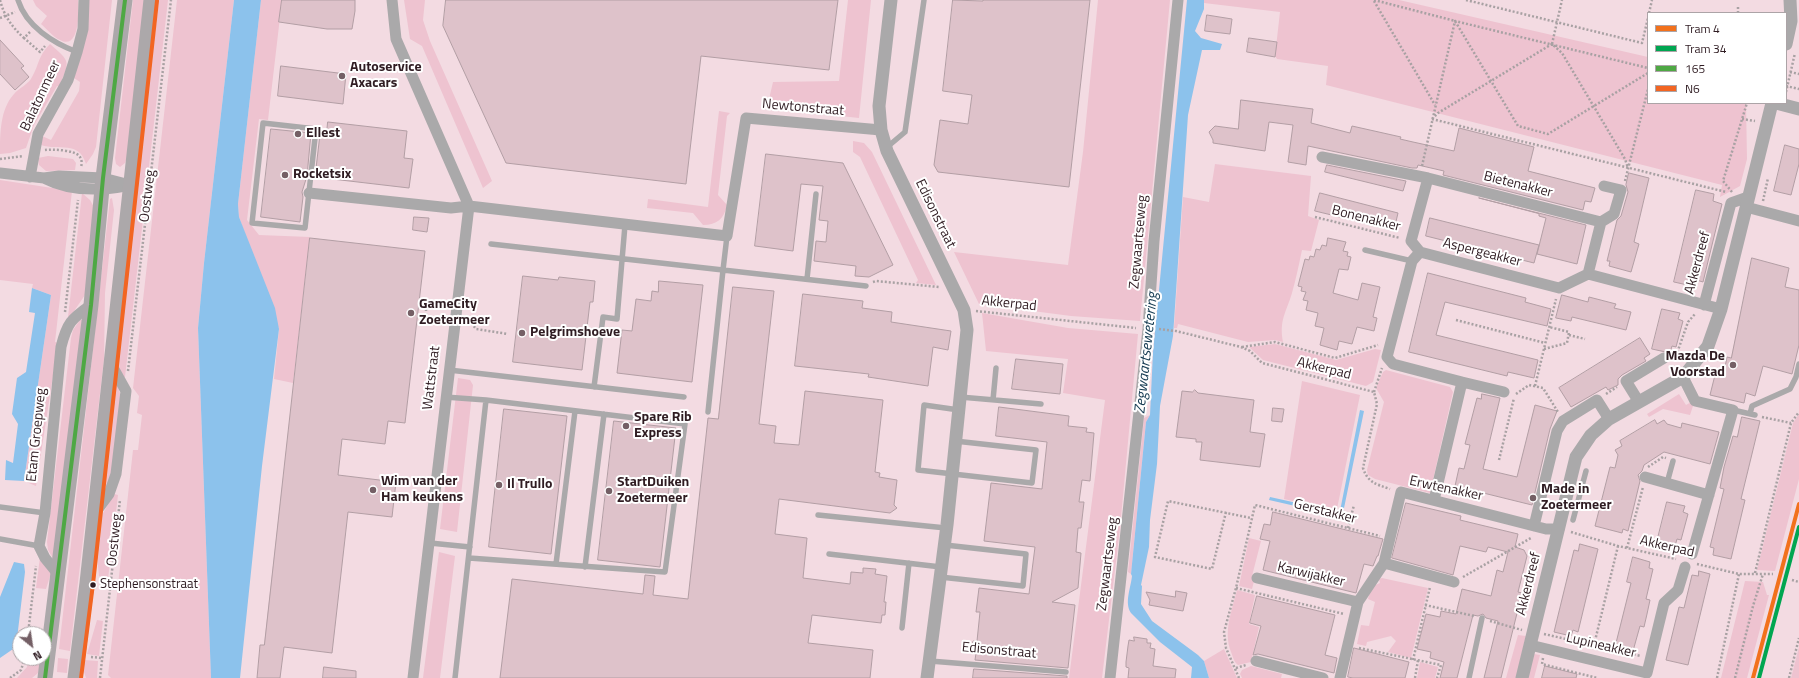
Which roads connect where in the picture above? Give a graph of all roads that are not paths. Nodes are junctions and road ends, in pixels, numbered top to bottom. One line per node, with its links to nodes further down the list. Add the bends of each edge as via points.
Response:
1 (18, 0): 11 (lane, Balatonmeer, via 21,9 35,26 59,45)
2 (84, 0): 11 (street, Balatonmeer, via 83,29)
3 (125, 0): 21 (main road)
4 (151, 0): 22 (main road, Oostweg)
5 (392, 0): 27 (street, via 396,39)
6 (891, 0): 15 (street, Edisonstraat, via 880,106)
7 (924, 0): 16 (lane, via 905,132)
8 (1178, 0): 110 (street, Zegwaartseweg, via 1154,240 1152,329)
9 (1790, 0): 10 (street)
10 (1792, 45)
11 (77, 52): 19 (street, Balatonmeer, via 68,80 38,134)
12 (1772, 104): 26 (street, Akkerdreef)
13 (1780, 104): 14 (street)
14 (1799, 109)
15 (881, 130): 16 (street, Edisonstraat); 31 (street, Newtonstraat, via 746,118)
16 (886, 148): 58 (street, Edisonstraat, via 964,310 967,330)
17 (1322, 157): 20 (street, Bietenakker)
18 (0, 173): 19 (street)
19 (30, 177): 21 (street, via 44,178 56,185 80,182)
20 (1428, 178): 29 (street, Bietenakker); 34 (street, via 1412,242)
21 (103, 184): 22 (street); 41 (main road)
22 (130, 185): 45 (main road, Oostweg)
23 (1604, 186): 29 (street, via 1621,190 1614,214)
24 (309, 193): 24 (lane, via 305,228 252,223 263,123 316,129); 27 (street, via 451,208)
25 (816, 194): 39 (lane)
26 (1747, 202): 28 (street); 42 (street, Akkerdreef, via 1731,203); 43 (street, Akkerdreef)
27 (469, 206): 30 (street); 48 (street, Wattstraat)
28 (1799, 221)
29 (1600, 222): 38 (street)
30 (625, 225): 31 (street); 35 (lane)
31 (727, 236): 37 (lane)
32 (491, 244): 35 (lane)
33 (1365, 250): 36 (lane)
34 (1420, 252): 36 (street, Aspergeakker); 38 (street, Aspergeakker, via 1558,288)
35 (622, 258): 37 (lane); 51 (lane, via 617,319 603,317)
36 (1412, 261): 50 (street, Aspergeakker, via 1387,357 1393,364)
37 (723, 270): 39 (lane); 62 (lane)
38 (1588, 274): 42 (street)
39 (807, 279): 40 (lane)
40 (866, 286)
41 (91, 305): 75 (street, Etam Groepweg, via 66,327 61,347); 94 (main road)
42 (1704, 305): 43 (street)
43 (1721, 309): 49 (street, Akkerdreef, via 1708,346)
44 (1664, 358): 57 (street, via 1626,381)
45 (111, 364): 76 (main road, Oostweg); 76 (street, Oostweg, via 126,391 116,474 109,494)
46 (1799, 364): 60 (lane, via 1790,390 1752,406 1753,415)
47 (996, 368): 56 (lane)
48 (448, 370): 51 (lane); 53 (street, Wattstraat)
49 (1683, 377): 57 (street, Akkerdreef); 60 (street, via 1695,401)
50 (1462, 382): 52 (street); 72 (street)
51 (594, 387): 54 (lane)
52 (1504, 392)
53 (445, 397): 55 (lane); 83 (street, Wattstraat)
54 (684, 397)
55 (486, 400): 61 (lane); 86 (lane)
56 (993, 400): 58 (lane); 59 (lane)
57 (1639, 402): 64 (street, Akkerdreef)
58 (959, 403): 65 (street, Edisonstraat); 68 (lane, via 924,405 918,470)
59 (1041, 404)
60 (1733, 410): 71 (street, Lupineakker)
61 (575, 411): 63 (lane); 91 (lane)
62 (708, 412)
63 (604, 414): 92 (lane); 92 (lane, via 685,424 665,572)
64 (1609, 419): 73 (street, Akkerdreef, via 1591,435 1576,457); 79 (street, via 1597,400 1563,421 1557,431)
65 (955, 441): 68 (street, Edisonstraat); 68 (lane, via 1036,450 1032,483)
66 (1674, 462): 70 (lane)
67 (1586, 471): 73 (lane)
68 (952, 474): 80 (street, Edisonstraat)
69 (1645, 477): 70 (street)
70 (1667, 483): 71 (street)
71 (1709, 495): 104 (street, Lupineakker, via 1678,590 1664,603 1651,659)
72 (1434, 500): 79 (street, Erwtenakker); 90 (street, Erwtenakker, via 1401,492)
73 (1572, 500): 78 (lane); 81 (street, Akkerdreef)
74 (0, 507): 75 (lane)
75 (45, 513): 85 (street, Etam Groepweg)
76 (94, 514): 106 (main road, Oostweg)
77 (818, 514): 80 (lane)
78 (1573, 520)
79 (1534, 526): 81 (street, Erwtenakker)
80 (946, 528): 84 (street, Edisonstraat)
81 (1552, 529): 100 (street, Akkerdreef)
82 (0, 539): 85 (lane)
83 (430, 543): 86 (lane); 107 (street, Wattstraat)
84 (944, 545): 93 (street, Edisonstraat); 93 (lane, via 1026,554 1023,586)
85 (39, 546): 94 (street)
86 (470, 547): 88 (lane)
87 (829, 554): 89 (lane)
88 (469, 558): 91 (lane); 108 (lane)
89 (909, 563): 93 (lane); 99 (lane)
90 (1384, 563): 96 (street); 97 (street, Erwtenakker)
91 (556, 564): 92 (lane)
92 (585, 566)
93 (941, 572): 101 (street, Edisonstraat)
94 (58, 574): 105 (main road)
95 (1257, 578): 97 (street, Karwijakker)
96 (1454, 582)
97 (1358, 602): 112 (street, Erwtenakker)
98 (1482, 618): 113 (lane)
99 (902, 628)
100 (1532, 639): 104 (street, Lupineakker); 114 (street, Akkerdreef)
101 (929, 661): 103 (lane, Edisonstraat); 109 (street, Edisonstraat)
102 (1256, 661): 111 (street)
103 (1066, 672)
104 (1651, 675)
105 (45, 678)
106 (75, 678)
107 (413, 678)
108 (455, 678)
109 (927, 678)
110 (1110, 678)
111 (1323, 678)
112 (1340, 678)
113 (1469, 678)
114 (1522, 678)

